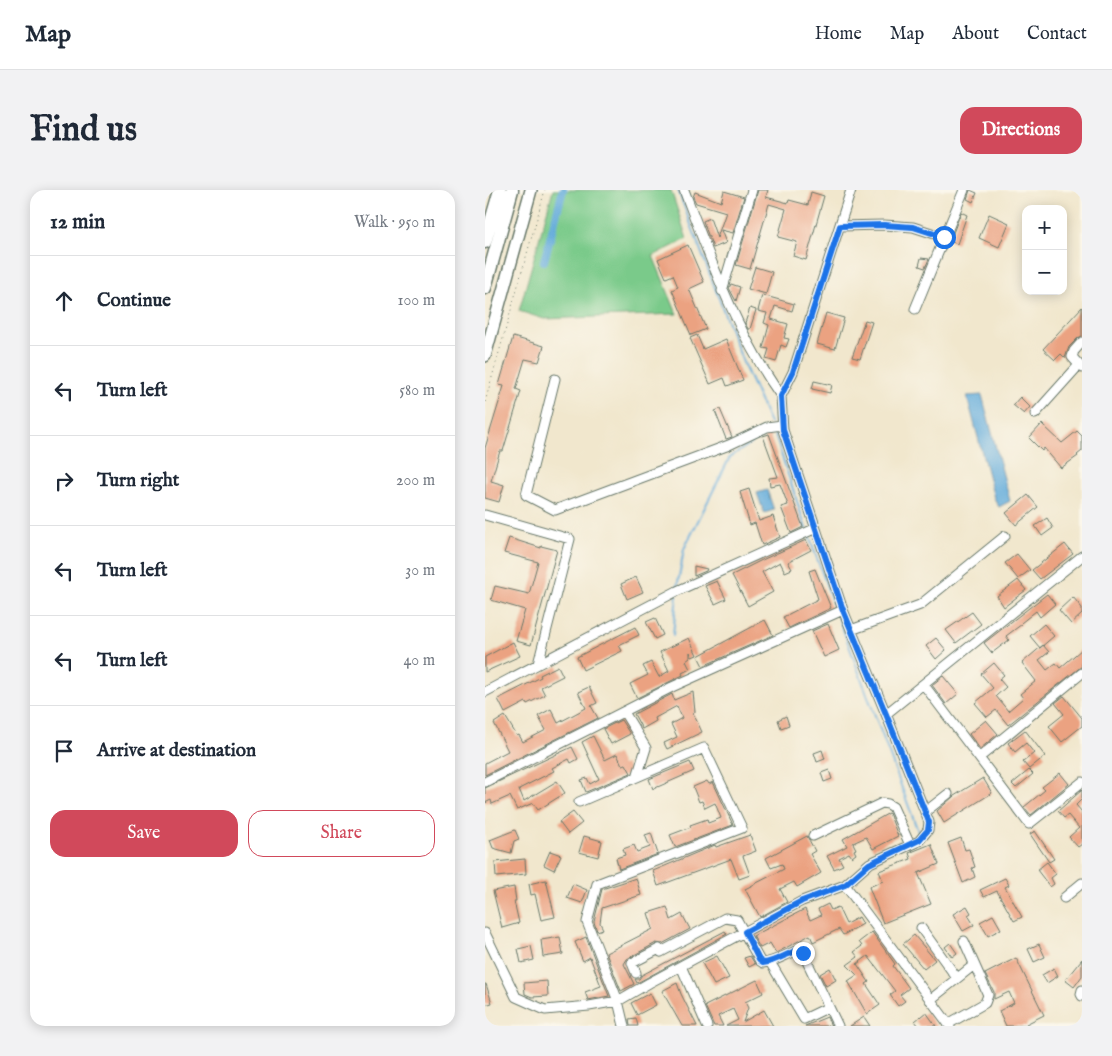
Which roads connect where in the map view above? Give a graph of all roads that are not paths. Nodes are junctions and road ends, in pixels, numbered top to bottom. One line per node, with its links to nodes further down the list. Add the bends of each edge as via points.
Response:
1 (500, 190): 10 (highway)
2 (513, 190): 11 (highway)
3 (531, 190): 15 (main road)
4 (684, 190): 12 (street)
5 (752, 190): 12 (street)
6 (851, 190): 8 (street)
7 (964, 190): 9 (street)
8 (840, 226): 9 (street, via 913,227); 18 (street, via 793,372)
9 (944, 237): 13 (street)
10 (485, 242)
11 (485, 288)
12 (722, 291): 18 (street, via 764,372)
13 (915, 309)
14 (1082, 342): 16 (street, via 1073,357)
15 (485, 356)
16 (1081, 367): 19 (street)
17 (555, 379): 20 (street, via 526,495 555,510)
18 (781, 396): 20 (street)
19 (1035, 414)
20 (774, 426): 22 (street, via 783,430)
21 (485, 515): 27 (street, via 570,539)
22 (814, 529): 25 (street); 27 (street, via 677,591)
23 (1005, 536): 26 (street, via 920,605)
24 (1082, 556): 29 (street)
25 (839, 612): 26 (street); 31 (street)
26 (851, 630): 32 (street)
27 (538, 664): 30 (street)
28 (1082, 674): 33 (street)
29 (924, 685): 32 (street); 33 (street)
30 (485, 692)
31 (624, 712): 34 (street, via 646,748); 35 (street)
32 (886, 714): 39 (street)
33 (979, 757): 36 (street, via 1029,824)
34 (637, 777): 38 (street); 57 (street, via 704,748 743,828 597,884 587,922)
35 (485, 782)
36 (1082, 782)
37 (948, 794): 39 (street)
38 (579, 802)
39 (925, 812): 41 (street, via 928,830)
40 (813, 836): 41 (street, via 882,803 893,807)
41 (910, 845): 43 (street, via 869,864)
42 (1082, 883): 44 (street)
43 (845, 885): 46 (street, via 802,901); 56 (street)
44 (1064, 898)
45 (921, 928): 53 (street)
46 (745, 932): 49 (street, via 759,960); 50 (street); 52 (street, via 737,920 725,918 661,952 659,949 632,963)
47 (485, 933): 57 (street, via 516,997 545,1010)
48 (964, 941): 51 (street)
49 (770, 962): 58 (street, via 804,1018); 58 (street, via 794,951 803,953)
50 (681, 966): 57 (street); 61 (street)
51 (974, 966): 53 (street); 59 (street, via 987,999)
52 (636, 973)
53 (957, 978): 56 (street)
54 (1082, 990): 55 (street)
55 (1082, 996)
56 (930, 1000): 59 (street)
57 (618, 1001): 60 (street)
58 (829, 1007): 62 (street)
59 (949, 1025)
60 (624, 1026)
61 (707, 1026)
62 (838, 1026)

